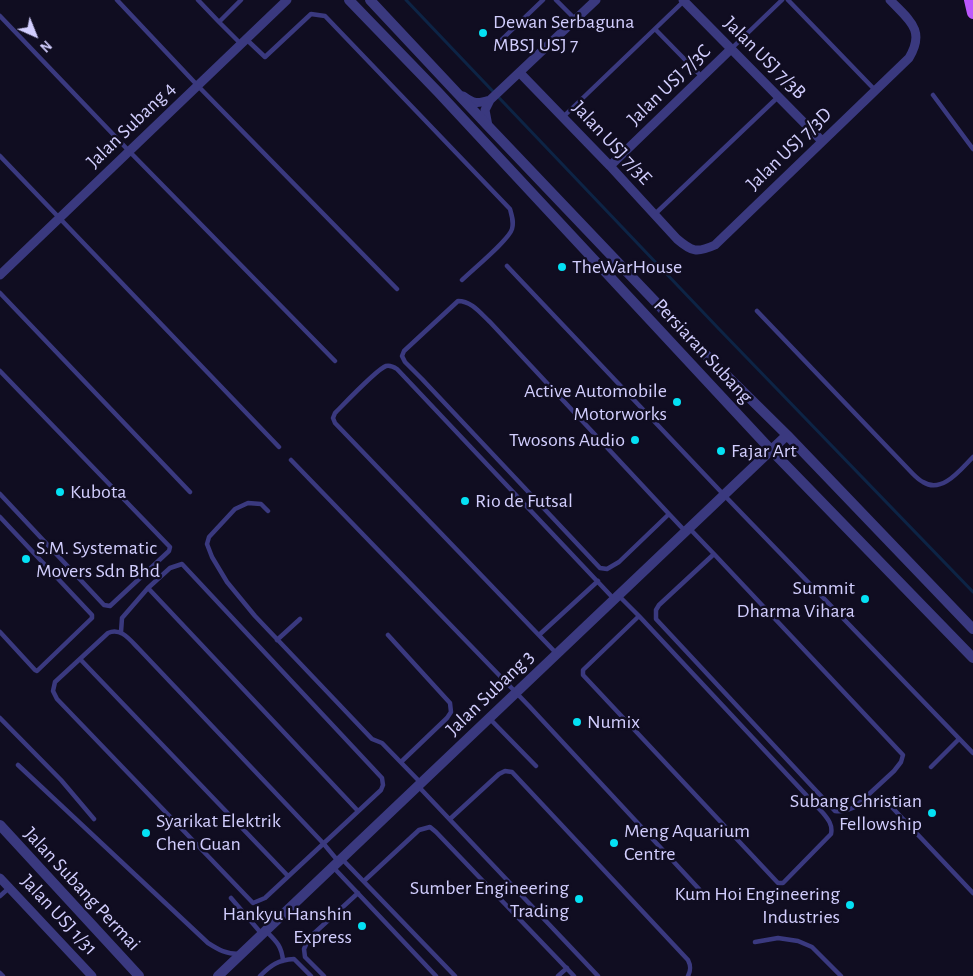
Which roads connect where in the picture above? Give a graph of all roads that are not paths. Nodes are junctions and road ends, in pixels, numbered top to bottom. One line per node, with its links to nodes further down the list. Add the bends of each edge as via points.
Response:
1 (116, 0): 25 (lane)
2 (198, 0): 18 (lane)
3 (241, 0): 18 (lane)
4 (287, 0): 20 (street, Jalan Subang 4)
5 (349, 0): 51 (street, Persiaran Subang)
6 (370, 0): 27 (street, Persiaran Subang)
7 (543, 0): 21 (lane)
8 (556, 0): 17 (lane)
9 (596, 0): 17 (street)
10 (782, 0): 22 (lane)
11 (788, 0): 26 (lane)
12 (890, 0): 26 (street, Jalan USJ 7/3D, via 916,29 917,40 909,58)
13 (970, 0): 15 (main road)
14 (684, 1): 19 (lane); 22 (street, Jalan USJ 7/3B)
15 (973, 13)
16 (0, 16): 35 (lane)
17 (575, 19): 23 (street)
18 (219, 22): 20 (lane)
19 (655, 29): 24 (lane); 31 (lane)
20 (244, 42): 25 (street, Jalan Subang 4); 43 (lane, via 265,57 311,14 324,16 510,209 512,230)
21 (495, 46)
22 (731, 49): 24 (street, Jalan USJ 7/3C); 29 (street, Jalan USJ 7/3B)
23 (520, 73): 30 (street); 31 (street, Jalan USJ 7/3E)
24 (702, 77): 37 (street, Jalan USJ 7/3C)
25 (198, 86): 35 (street, Jalan Subang 4); 44 (lane)
26 (875, 90): 33 (street, Jalan USJ 7/3D)
27 (457, 92): 30 (street, via 471,102); 32 (street, Persiaran Subang)
28 (933, 95): 34 (lane)
29 (778, 97): 33 (street, Jalan USJ 7/3B); 38 (lane)
30 (490, 100): 32 (street, via 485,110)
31 (563, 117): 37 (street, Jalan USJ 7/3E)
32 (488, 126): 49 (street, Persiaran Subang, via 708,357)
33 (822, 142): 40 (street, Jalan USJ 7/3D, via 715,244 695,250)
34 (973, 149)
35 (129, 151): 39 (street, Jalan Subang 4); 47 (lane)
36 (0, 156): 39 (lane)
37 (610, 166): 38 (street, Jalan USJ 7/3E)
38 (654, 214): 40 (street, Jalan USJ 7/3E)
39 (59, 218): 42 (street, Jalan Subang 4); 50 (lane)
40 (677, 239)
41 (507, 266): 56 (lane)
42 (0, 275)
43 (462, 280)
44 (397, 289)
45 (0, 293): 54 (lane)
46 (758, 311): 52 (lane, via 924,483 934,486 950,480)
47 (335, 361)
48 (0, 371): 55 (lane, via 170,547 169,551 110,606 104,605)
49 (787, 435): 51 (street, Jalan Subang 3); 67 (street, Persiaran Subang)
50 (279, 447)
51 (771, 450): 56 (street, Jalan Subang 3); 74 (street, Persiaran Subang)
52 (973, 458)
53 (291, 460): 76 (lane)
54 (190, 492)
55 (0, 494)
56 (724, 494): 60 (street, Jalan Subang 3); 79 (lane)
57 (268, 511): 72 (lane, via 261,504 248,503 235,509 209,537 207,544 228,582)
58 (670, 514): 58 (lane, via 619,562 607,569 600,568 405,362 404,351 458,301 471,304); 60 (lane)
59 (0, 517): 68 (lane, via 92,614 92,618 37,670)
60 (687, 530): 61 (lane); 64 (street, Jalan Subang 3)
61 (714, 554): 61 (lane, via 903,754 894,772 856,807 835,811 656,619 658,605)
62 (598, 581): 64 (lane); 71 (lane); 71 (lane, via 397,369 387,366 377,372 335,412 335,423)
63 (148, 588): 69 (lane, via 122,618); 87 (lane); 87 (lane, via 170,568 182,564 211,594 382,778 381,790)
64 (616, 597): 65 (lane); 73 (street, Jalan Subang 3)
65 (639, 616): 65 (lane, via 583,670 583,675 778,883 784,883 831,834 830,822)
66 (300, 619): 72 (lane)
67 (973, 629)
68 (0, 632)
69 (120, 632): 75 (lane, via 108,633); 91 (lane)
70 (388, 635): 81 (lane, via 450,703 451,712)
71 (539, 635): 73 (lane)
72 (277, 640): 81 (lane, via 372,739 382,743)
73 (557, 654): 76 (street, Jalan Subang 3)
74 (973, 658)
75 (80, 659): 93 (lane); 93 (lane, via 55,682 53,691 57,699 253,903 265,898)
76 (516, 693): 78 (street, Jalan Subang 3); 97 (lane)
77 (0, 718): 88 (lane)
78 (489, 718): 83 (lane); 85 (street, Jalan Subang 3)
79 (960, 739): 80 (lane); 84 (lane)
80 (973, 753)
81 (401, 762): 85 (lane)
82 (18, 765): 104 (lane, via 208,943 230,954)
83 (536, 766)
84 (931, 767)
85 (420, 784): 89 (lane); 92 (street, Jalan Subang 3)
86 (886, 801): 98 (lane)
87 (358, 811): 91 (lane)
88 (94, 819)
89 (450, 819): 117 (lane); 118 (lane, via 499,774 512,772 688,960 691,971)
90 (0, 825): 108 (street, Jalan Subang Permai)
91 (322, 843): 92 (lane); 93 (lane)
92 (338, 862): 95 (lane); 99 (lane); 102 (street, Jalan Subang 3)
93 (288, 876)
94 (0, 878): 96 (street, Jalan USJ 1/31)
95 (364, 881): 106 (lane, via 419,830 430,827); 114 (lane)
96 (9, 888): 100 (lane); 107 (street, Jalan USJ 1/31)
97 (699, 889)
98 (973, 892)
99 (358, 893): 112 (lane, via 308,938 305,957); 113 (lane)
100 (0, 896)
101 (231, 898): 102 (lane)
102 (264, 932): 104 (street, Jalan Subang 3); 105 (lane, via 279,944)
103 (755, 942): 119 (lane, via 778,938 798,941 812,947)
104 (241, 954): 109 (street, Jalan Subang 3)
105 (283, 960): 110 (lane, via 272,964); 111 (lane, via 294,959)
106 (567, 968): 115 (lane); 116 (lane)
107 (92, 976)
108 (139, 976)
109 (218, 976)
110 (260, 976)
111 (311, 976)
112 (324, 976)
113 (436, 976)
114 (455, 976)
115 (558, 976)
116 (574, 976)
117 (598, 976)
118 (688, 976)
119 (841, 976)

